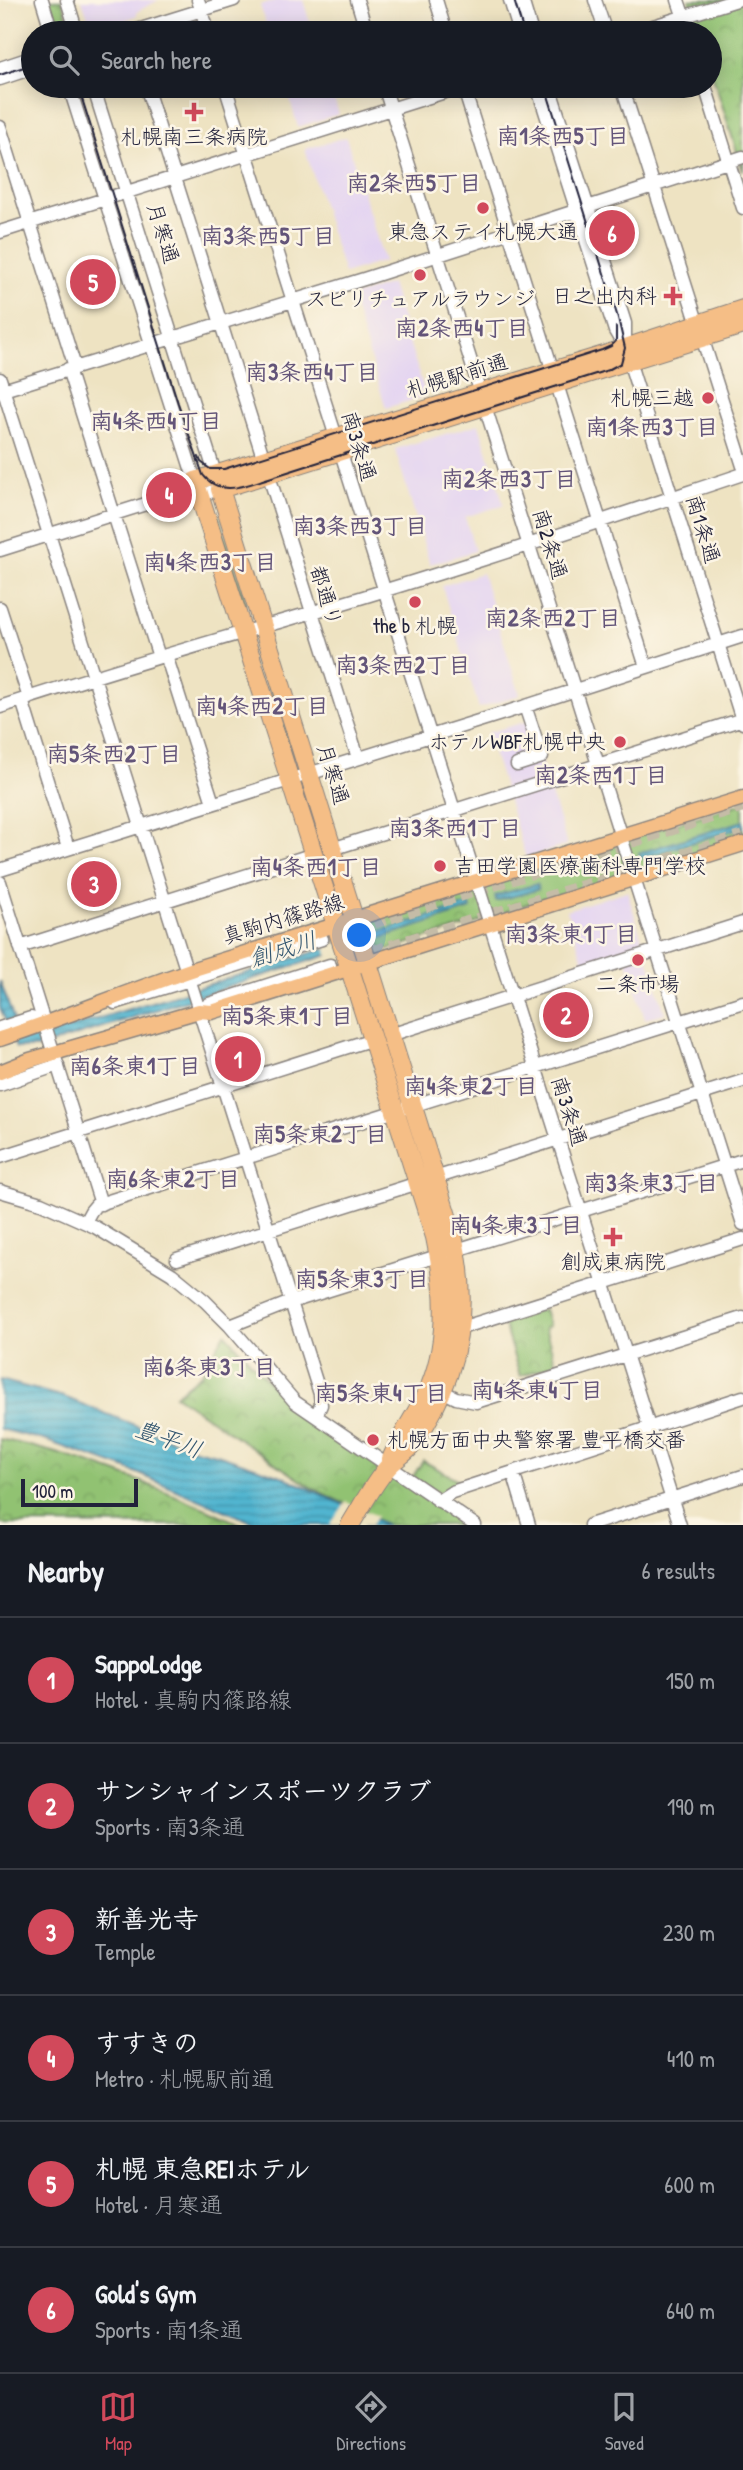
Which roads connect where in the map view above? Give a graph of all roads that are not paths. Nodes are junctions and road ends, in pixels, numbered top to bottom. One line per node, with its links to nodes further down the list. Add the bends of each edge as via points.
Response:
1 (42, 0): 13 (street)
2 (67, 0): 14 (street)
3 (234, 0): 11 (street)
4 (357, 0): 16 (street)
5 (436, 0): 17 (street)
6 (510, 0): 18 (street)
7 (522, 0): 19 (street)
8 (595, 0): 20 (street)
9 (678, 0): 12 (street)
10 (737, 0): 12 (street)
11 (200, 5): 15 (street)
12 (683, 17): 21 (street); 22 (street)
13 (48, 21)
14 (73, 21)
15 (159, 21)
16 (363, 21)
17 (442, 21)
18 (516, 21)
19 (528, 21)
20 (602, 21)
21 (670, 21)
22 (684, 21)
23 (21, 61): 24 (street)
24 (0, 68)
25 (21, 72): 26 (street)
26 (0, 79)
27 (73, 98): 46 (street, 月寒通)
28 (97, 98): 45 (street, 月寒通)
29 (150, 98): 43 (street, 都通り)
30 (229, 98): 40 (street, 南3条通)
31 (388, 98): 38 (street, 南2条通)
32 (424, 98): 38 (street)
33 (467, 98): 51 (street)
34 (541, 98): 48 (street, 南1条通)
35 (552, 98): 48 (street, 南1条通)
36 (626, 98): 44 (street)
37 (709, 98): 42 (street)
38 (391, 108): 40 (street); 52 (street, 南2条通)
39 (0, 127): 49 (street)
40 (246, 154): 43 (street); 53 (street, 南3条通)
41 (743, 157): 42 (street)
42 (729, 161): 44 (street); 47 (street)
43 (174, 177): 45 (street); 55 (street, 都通り)
44 (653, 185): 48 (street); 57 (street)
45 (127, 192): 46 (street); 58 (street, 月寒通)
46 (106, 199): 49 (street); 59 (street, 月寒通)
47 (743, 208)
48 (581, 209): 51 (street); 60 (street, 南1条通, via 625,323)
49 (31, 222): 50 (street); 61 (street)
50 (0, 232)
51 (509, 233): 52 (street); 62 (street)
52 (438, 256): 53 (street); 64 (street, 南2条通)
53 (293, 302): 55 (street); 65 (street, 南3条通)
54 (743, 309): 57 (highway, 札幌駅前通)
55 (221, 324): 58 (street); 66 (street, 都通り)
56 (743, 325): 57 (highway, 札幌駅前通)
57 (699, 330): 60 (highway, 札幌駅前通); 67 (street)
58 (173, 338): 59 (street); 69 (street, 月寒通)
59 (152, 344): 61 (street); 70 (street, 月寒通)
60 (627, 354): 62 (highway, 札幌駅前通); 71 (street, 南1条通)
61 (71, 368): 63 (street); 72 (street)
62 (554, 377): 64 (highway, 札幌駅前通); 73 (street)
63 (1, 387): 74 (street)
64 (483, 399): 65 (highway, 札幌駅前通); 75 (street, 南2条通)
65 (338, 444): 66 (highway, 札幌駅前通); 77 (street, 南3条通)
66 (266, 466): 69 (highway, 札幌駅前通); 79 (street, 都通り)
67 (743, 466)
68 (743, 474): 71 (street)
69 (218, 481): 70 (highway, 札幌駅前通); 80 (highway, 月寒通)
70 (194, 489): 72 (street, 札幌駅前通); 81 (highway, 月寒通)
71 (672, 497): 73 (street); 83 (street, 南1条通)
72 (114, 514): 74 (street, 札幌駅前通); 84 (street)
73 (601, 521): 75 (street); 85 (street)
74 (50, 534): 76 (street, 札幌駅前通); 86 (street)
75 (530, 543): 77 (street); 87 (street, 南2条通)
76 (0, 550)
77 (384, 589): 79 (street); 92 (street, 南3条通)
78 (0, 608): 88 (street)
79 (311, 612): 80 (street); 93 (street, 都通り)
80 (263, 626): 81 (street); 96 (highway, 月寒通)
81 (243, 631): 84 (street); 97 (highway, 月寒通)
82 (743, 636): 83 (street)
83 (718, 643): 85 (street); 91 (street, 南1条通)
84 (163, 656): 86 (street); 99 (street)
85 (646, 667): 87 (street)
86 (95, 678): 88 (street); 101 (street)
87 (574, 690): 89 (street); 95 (street, 南2条通)
88 (25, 699): 90 (street); 104 (street)
89 (525, 706): 92 (street); 94 (street, via 542,757)
90 (0, 707)
91 (743, 720): 95 (street)
92 (430, 736): 93 (street); 100 (street, 南3条通)
93 (358, 758): 96 (street)
94 (517, 765)
95 (598, 765): 100 (street); 102 (street, 南2条通)
96 (309, 774): 97 (street); 105 (highway, 月寒通)
97 (290, 779): 99 (street); 106 (highway, 月寒通)
98 (743, 798): 102 (main road, 真駒内篠路線)
99 (213, 803): 101 (street)
100 (454, 810): 105 (street); 109 (street, 南3条通)
101 (141, 825): 104 (street); 111 (street)
102 (621, 836): 107 (street, 南2条通); 109 (main road, 真駒内篠路線)
103 (743, 844): 107 (main road, 真駒内篠路線)
104 (68, 849): 108 (street)
105 (332, 849): 115 (highway, 月寒通)
106 (314, 854): 111 (street); 116 (highway, 月寒通)
107 (630, 866): 113 (main road, 真駒内篠路線); 118 (street, 南2条通)
108 (0, 870)
109 (476, 880): 113 (street, 南3条通); 115 (main road, 真駒内篠路線)
110 (0, 882): 117 (street)
111 (164, 901): 117 (street); 120 (street)
112 (743, 923): 118 (street)
113 (490, 924): 115 (main road, 真駒内篠路線); 121 (street, 南3条通)
114 (322, 939): 120 (street)
115 (361, 941): 116 (main road, 真駒内篠路線); 116 (main road, 真駒内篠路線); 125 (highway, 月寒通)
116 (343, 946): 120 (main road, 真駒内篠路線); 120 (main road, 真駒内篠路線, via 212,1013); 125 (highway, 月寒通)
117 (20, 947): 127 (street)
118 (657, 950): 121 (street); 123 (street, 南2条通)
119 (330, 965): 120 (street, via 209,1004)
120 (193, 990): 127 (main road, 真駒内篠路線); 127 (main road, 真駒内篠路線, via 130,990 87,1009); 134 (street)
121 (512, 996): 125 (street); 130 (street, 南3条通)
122 (743, 1002): 123 (street)
123 (679, 1022): 130 (street); 135 (street, 南2条通)
124 (0, 1028): 127 (street, via 31,1017)
125 (381, 1037): 134 (street); 136 (highway, 月寒通)
126 (0, 1039): 127 (main road, 真駒内篠路線)
127 (51, 1043): 128 (main road, 真駒内篠路線); 133 (street); 137 (street)
128 (30, 1060): 129 (street); 131 (main road, 真駒内篠路線)
129 (0, 1065)
130 (535, 1067): 136 (street); 138 (street, 南3条通)
131 (0, 1072)
132 (743, 1081): 135 (street)
133 (0, 1085)
134 (223, 1087): 137 (street); 140 (street)
135 (702, 1094): 138 (street); 142 (street, 南2条通)
136 (404, 1109): 140 (street); 143 (highway, 月寒通)
137 (79, 1132): 139 (street); 145 (street)
138 (558, 1140): 143 (street); 146 (street, 南3条通)
139 (0, 1157)
140 (246, 1158): 145 (street); 149 (street)
141 (743, 1160): 142 (street)
142 (725, 1166): 146 (street); 148 (street, 南2条通)
143 (427, 1181): 149 (street); 151 (highway, 月寒通); 152 (highway, 月寒通)
144 (0, 1191): 147 (street)
145 (101, 1204): 147 (street, via 93,1207)
146 (581, 1211): 151 (street); 154 (street, 南3条通)
147 (85, 1222): 157 (street, via 172,1274)
148 (743, 1224)
149 (268, 1230): 153 (street); 155 (street)
150 (743, 1239): 154 (street)
151 (457, 1250): 152 (street); 158 (highway, 月寒通)
152 (439, 1255): 155 (street); 164 (highway, 月寒通, via 444,1301 439,1358 430,1386)
153 (177, 1259)
154 (603, 1283): 158 (street); 159 (street, 南3条通)
155 (291, 1302): 157 (street); 162 (street, via 320,1394)
156 (743, 1318): 159 (street)
157 (230, 1326): 162 (street, via 291,1398)
158 (461, 1328): 160 (highway, 月寒通)
159 (626, 1355): 160 (street, via 477,1402); 163 (street, 南3条通)
160 (442, 1391): 164 (highway, 月寒通, via 410,1448)
161 (743, 1397): 163 (street)
162 (316, 1416): 164 (street)
163 (649, 1427): 165 (street); 167 (street, 南3条通)
164 (386, 1470): 168 (street); 169 (highway, 月寒通)
165 (513, 1472): 168 (street); 171 (street)
166 (743, 1476): 167 (street)
167 (672, 1499): 172 (street); 173 (street, 南3条通)
168 (438, 1500): 170 (street)
169 (350, 1525)
170 (475, 1525)
171 (529, 1525)
172 (590, 1525)
173 (680, 1525)

